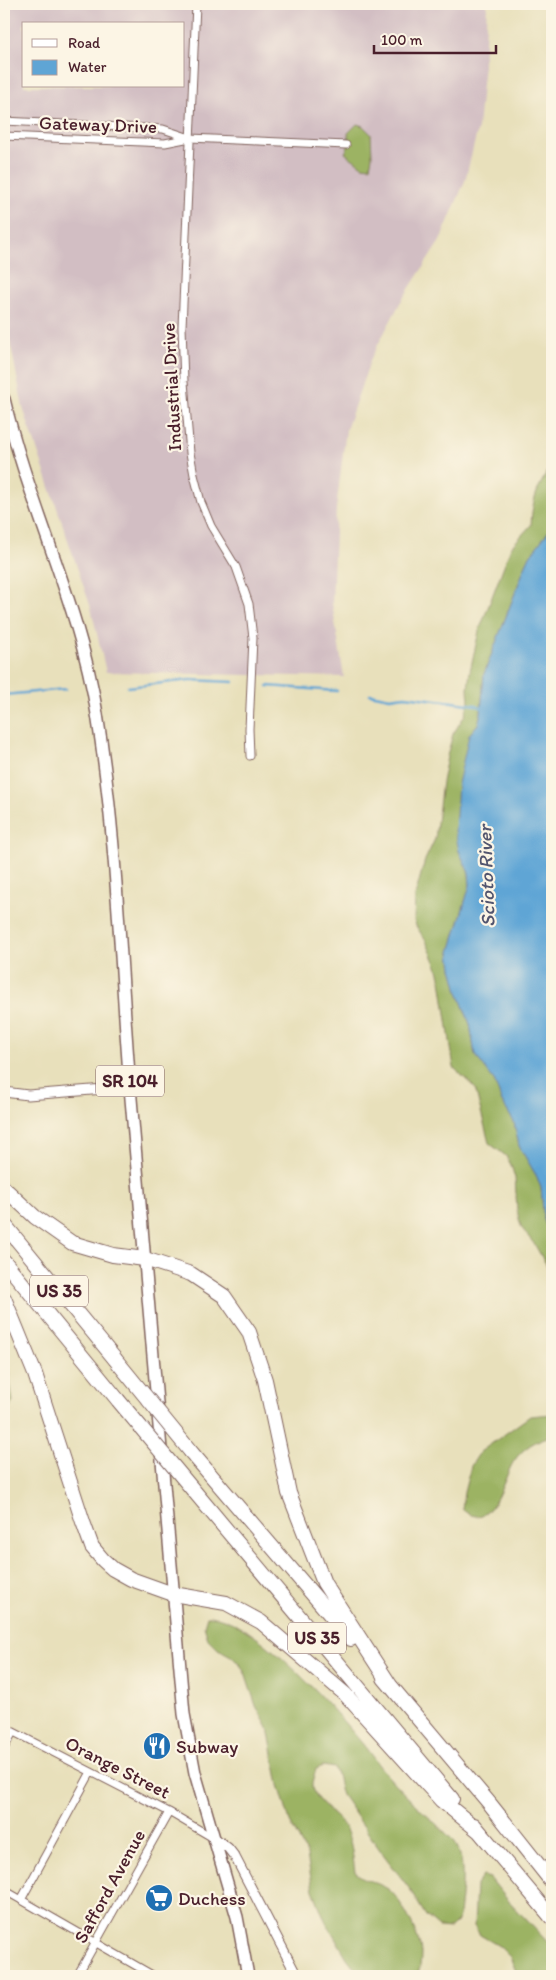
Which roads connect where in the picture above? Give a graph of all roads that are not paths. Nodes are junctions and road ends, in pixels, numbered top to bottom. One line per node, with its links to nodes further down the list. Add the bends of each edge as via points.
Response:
1 (196, 4): 4 (street, Industrial Drive)
2 (4, 121): 4 (street, Gateway Drive, via 163,130)
3 (4, 136): 4 (street, Gateway Drive, via 165,143)
4 (190, 138): 5 (street, Gateway Drive); 7 (street, Industrial Drive, via 182,327 189,439 201,502 211,526 236,567 249,604 253,638)
5 (346, 145)
6 (4, 399): 8 (main road, SR 104, via 74,612 97,711 110,815)
7 (250, 756)
8 (130, 1087): 9 (street, via 28,1095); 12 (main road, SR 104)
9 (4, 1092)
10 (4, 1188): 12 (highway, via 35,1217 72,1243 113,1255)
11 (4, 1224): 16 (highway, US 35, bridge)
12 (146, 1259): 15 (main road, SR 104); 16 (highway, via 191,1274 224,1296 249,1332 264,1380 289,1493 306,1539 324,1583)
13 (4, 1261): 22 (highway, US 35, bridge)
14 (4, 1298): 15 (highway, via 35,1374 92,1547 114,1569 131,1579)
15 (173, 1594): 22 (highway, via 226,1603 261,1622 345,1694 441,1800); 23 (main road, SR 104, via 188,1742 194,1772)
16 (390, 1685): 24 (highway, US 35)
17 (4, 1727): 18 (street, Orange Street)
18 (13, 1732): 19 (street); 20 (street, Orange Street)
19 (4, 1748)
20 (91, 1772): 21 (street, Orange Street); 26 (street)
21 (169, 1812): 23 (street, Orange Street); 28 (street, Safford Avenue)
22 (479, 1831): 27 (highway, US 35)
23 (216, 1839): 31 (main road, SR 104, via 237,1917); 32 (street, via 235,1856)
24 (552, 1882)
25 (4, 1890): 26 (street)
26 (21, 1900): 28 (street)
27 (552, 1918)
28 (96, 1943): 29 (street, Safford Avenue); 30 (street)
29 (77, 1976)
30 (154, 1976)
31 (248, 1976)
32 (297, 1976)

